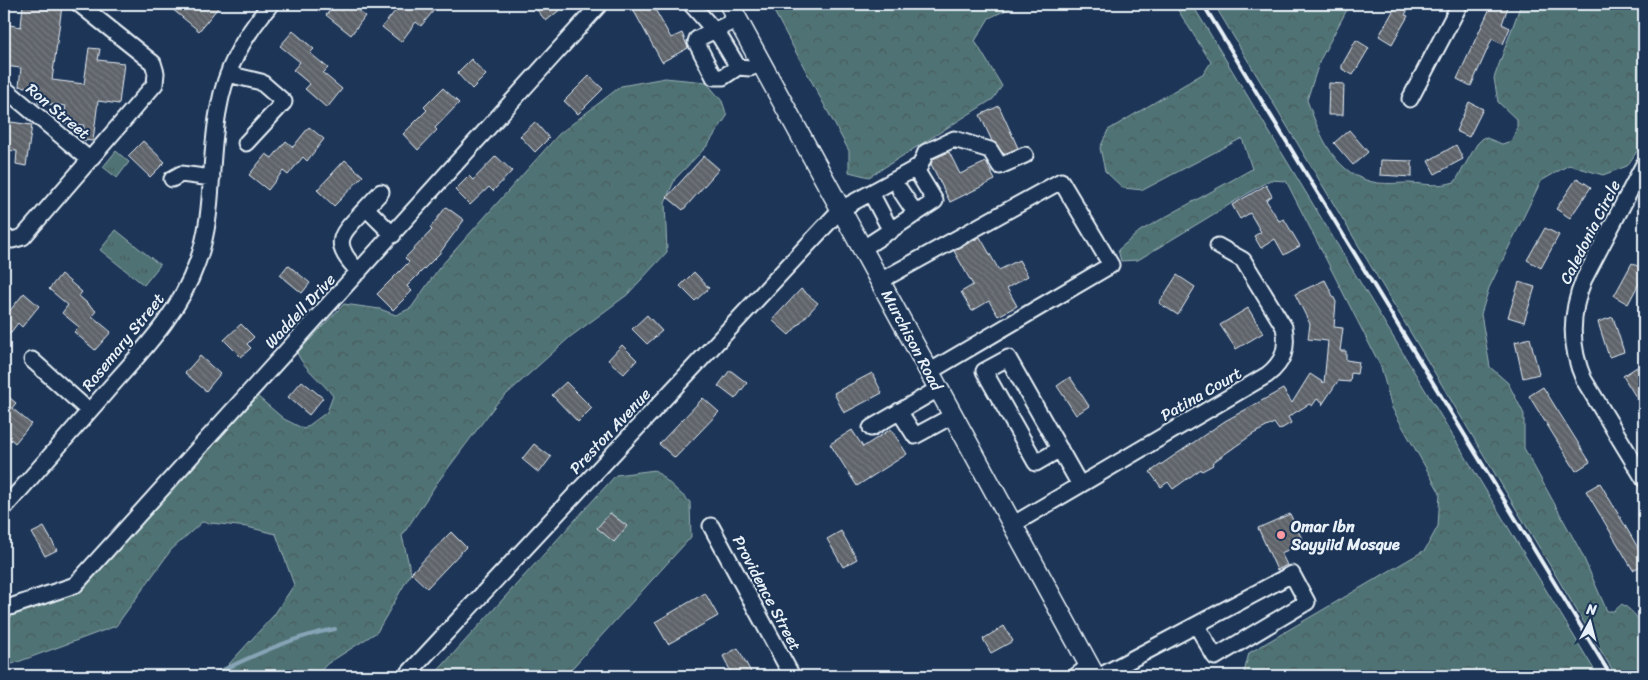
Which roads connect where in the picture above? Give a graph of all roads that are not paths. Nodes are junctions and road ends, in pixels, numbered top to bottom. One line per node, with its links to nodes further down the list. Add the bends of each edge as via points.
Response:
1 (79, 4): 15 (street, via 153,63 156,73 155,84)
2 (271, 4): 10 (street, Rosemary Street, via 242,43)
3 (600, 4): 27 (street, Waddell Drive)
4 (691, 4): 7 (street)
5 (1460, 4): 12 (street)
6 (733, 11): 7 (street); 8 (main road, Murchison Road)
7 (715, 31): 9 (street); 9 (street, via 696,42 712,75 719,78)
8 (762, 63): 9 (street, via 750,68); 24 (main road, Murchison Road)
9 (738, 67)
10 (228, 74): 13 (street, via 261,82 284,102); 18 (street, Rosemary Street, via 218,108)
11 (4, 88): 15 (street, Ron Street)
12 (1410, 99)
13 (246, 143)
14 (1025, 154): 17 (street, via 1000,166 990,150 954,139 926,152 920,166)
15 (90, 160): 28 (street, via 23,236 12,240)
16 (1644, 164): 41 (street, Caledonia Circle, via 1577,295 1572,330 1577,364 1584,380)
17 (915, 168): 22 (street, Preston Avenue); 25 (street, via 935,201)
18 (212, 178): 19 (street, via 181,174); 36 (street, Rosemary Street, via 205,239 186,288 158,332)
19 (172, 179)
20 (900, 190): 25 (street)
21 (381, 192): 23 (street)
22 (871, 192): 24 (street, Preston Avenue); 26 (street)
23 (366, 208): 27 (street); 31 (street, via 341,238 345,258)
24 (841, 209): 30 (main road, Murchison Road); 49 (street, Preston Avenue)
25 (916, 214): 26 (street)
26 (891, 230): 30 (street)
27 (393, 235): 31 (street, Waddell Drive)
28 (4, 237)
29 (1218, 246): 42 (street, Patina Court, via 1244,260 1284,327 1286,339 1279,366)
30 (862, 249): 32 (main road, Murchison Road)
31 (359, 272): 46 (street, Waddell Drive, via 75,585)
32 (880, 281): 34 (main road, Murchison Road); 34 (street, via 1061,181 1111,266)
33 (32, 360): 36 (street)
34 (929, 372): 35 (main road, Murchison Road)
35 (938, 389): 37 (street); 38 (main road, Murchison Road)
36 (89, 411): 43 (street, Rosemary Street)
37 (899, 411): 38 (street, via 915,436); 39 (street)
38 (952, 416): 44 (main road, Murchison Road)
39 (871, 428)
40 (1060, 449): 40 (street, via 1008,358 984,371 1036,463); 42 (street)
41 (1644, 479)
42 (1080, 485): 44 (street, Patina Court)
43 (4, 508)
44 (1012, 525): 48 (main road, Murchison Road)
45 (711, 526): 50 (street, Providence Street)
46 (4, 609)
47 (1197, 626): 47 (street, via 1292,574 1307,602 1215,657); 48 (street)
48 (1090, 674)
49 (406, 676)
50 (792, 676)

